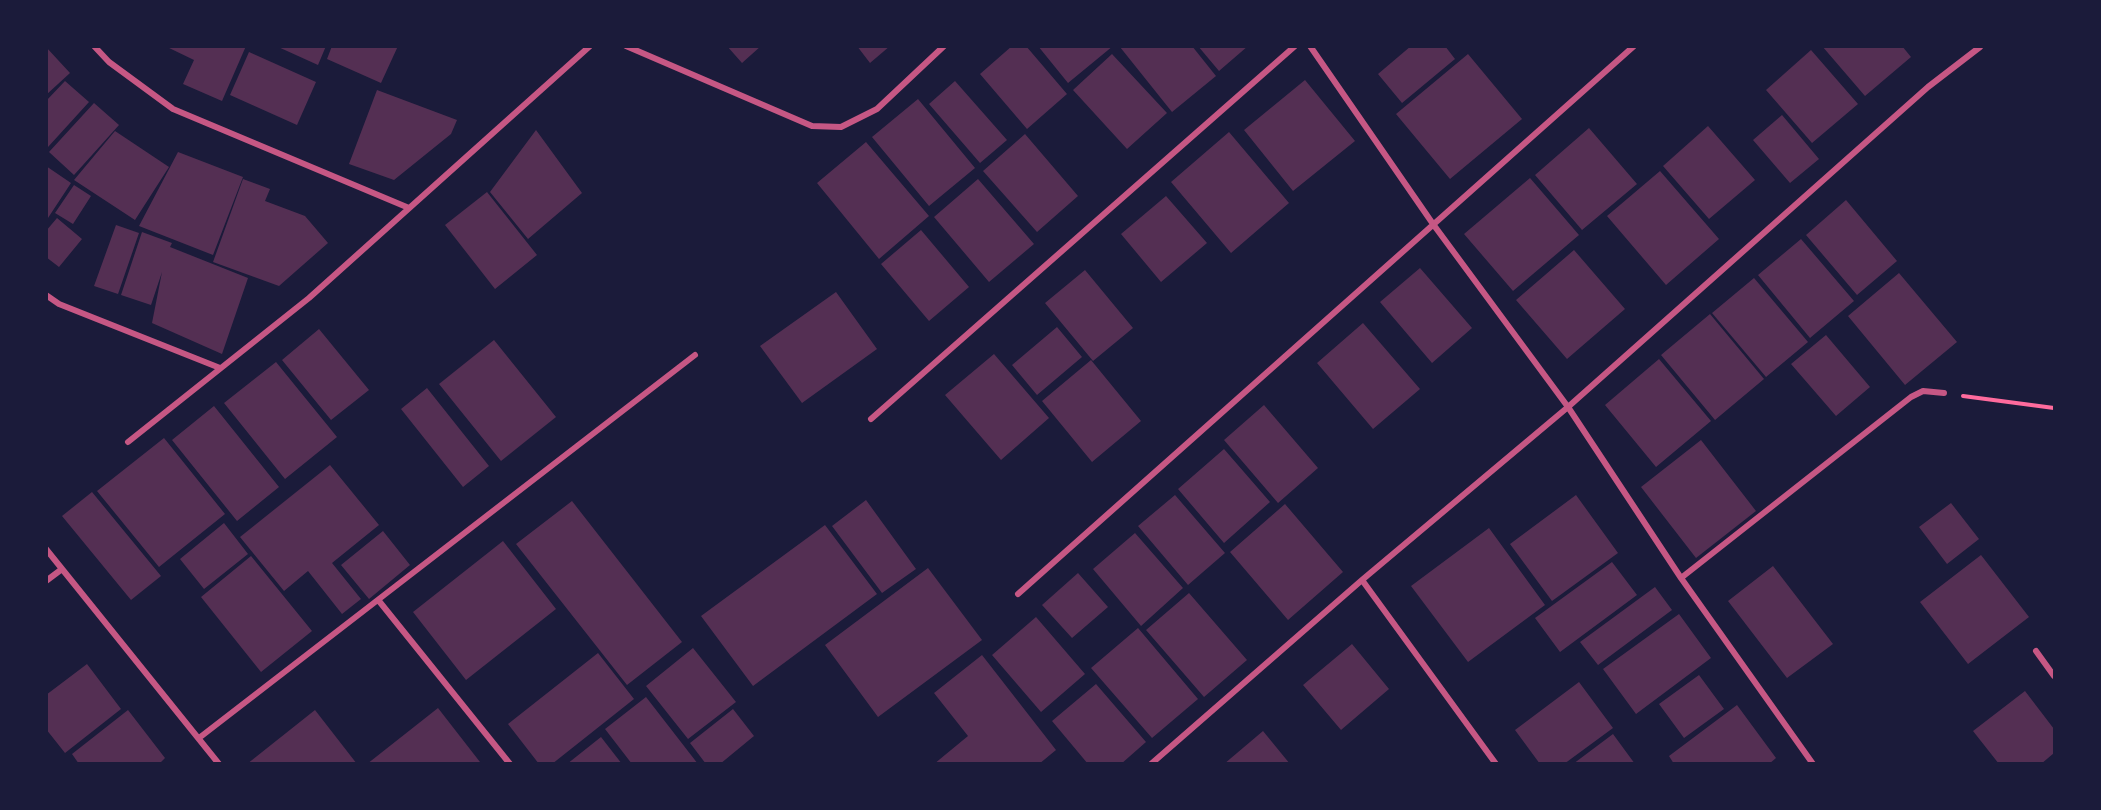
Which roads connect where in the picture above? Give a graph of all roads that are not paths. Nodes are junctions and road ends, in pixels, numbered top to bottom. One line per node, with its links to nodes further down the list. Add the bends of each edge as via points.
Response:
1 (94, 46): 9 (street, via 109,62 172,109)
2 (590, 46): 9 (street)
3 (626, 46): 4 (street, via 812,126 841,127 877,109)
4 (944, 46)
5 (1295, 46): 16 (street)
6 (1310, 46): 10 (street)
7 (1634, 46): 10 (street)
8 (1980, 47): 15 (street, via 1928,87)
9 (409, 208): 13 (street, via 309,298)
10 (1433, 224): 15 (street); 23 (street)
11 (46, 295): 13 (street, via 59,304)
12 (695, 355): 24 (street)
13 (220, 368): 17 (street)
14 (1944, 393): 20 (street, via 1923,391 1911,397)
15 (1569, 407): 20 (street); 21 (street)
16 (872, 419)
17 (128, 442)
18 (46, 549): 19 (street)
19 (63, 568): 22 (street); 27 (street)
20 (1681, 578): 32 (street)
21 (1362, 580): 30 (street); 31 (street)
22 (46, 581)
23 (1018, 594)
24 (379, 601): 27 (street); 29 (street)
25 (2036, 651): 26 (street)
26 (2055, 676)
27 (199, 738): 28 (street)
28 (219, 764)
29 (510, 764)
30 (1151, 764)
31 (1496, 764)
32 (1813, 764)

